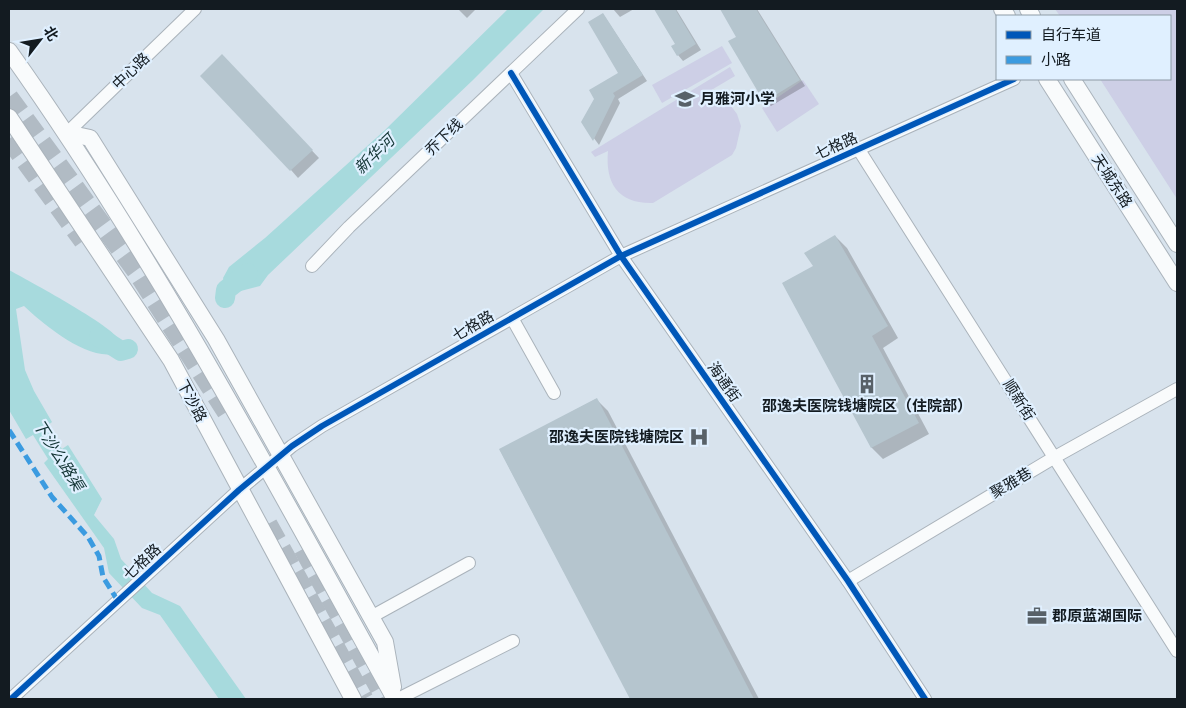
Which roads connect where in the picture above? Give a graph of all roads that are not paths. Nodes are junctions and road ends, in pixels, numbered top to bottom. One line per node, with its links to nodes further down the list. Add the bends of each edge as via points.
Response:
1 (195, 9): 9 (street, 中心路)
2 (578, 9): 4 (street, 乔下线)
3 (9, 51): 9 (main road, 下沙路)
4 (511, 73): 12 (street, 海通街); 13 (street, 乔下线)
5 (1012, 80): 10 (street, 七格路)
6 (1048, 80): 14 (main road, 天城东路)
7 (1073, 80): 11 (main road, 天城东路)
8 (9, 117): 21 (main road, 下沙路, via 171,360)
9 (67, 133): 18 (main road, via 90,138 216,339); 20 (main road, 下沙路, via 136,241)
10 (859, 150): 12 (street, 七格路); 19 (street, 顺新街)
11 (1177, 244)
12 (621, 256): 15 (street, 七格路); 23 (street, 海通街)
13 (312, 266)
14 (1177, 283)
15 (512, 318): 17 (street); 18 (street, 七格路, via 322,426)
16 (1177, 389): 19 (street, 聚雅巷)
17 (554, 393)
18 (282, 454): 20 (street, 七格路); 24 (main road)
19 (1055, 457): 23 (street, 聚雅巷); 26 (street, 顺新街)
20 (266, 468): 21 (street, 七格路); 29 (main road, 下沙路)
21 (239, 490): 27 (street, 七格路); 28 (main road, 下沙路)
22 (468, 563): 24 (street)
23 (848, 581): 30 (street, 海通街)
24 (371, 617): 29 (main road, via 385,642)
25 (513, 641): 29 (street)
26 (1177, 651)
27 (11, 699)
28 (353, 699)
29 (396, 699)
30 (925, 699)

